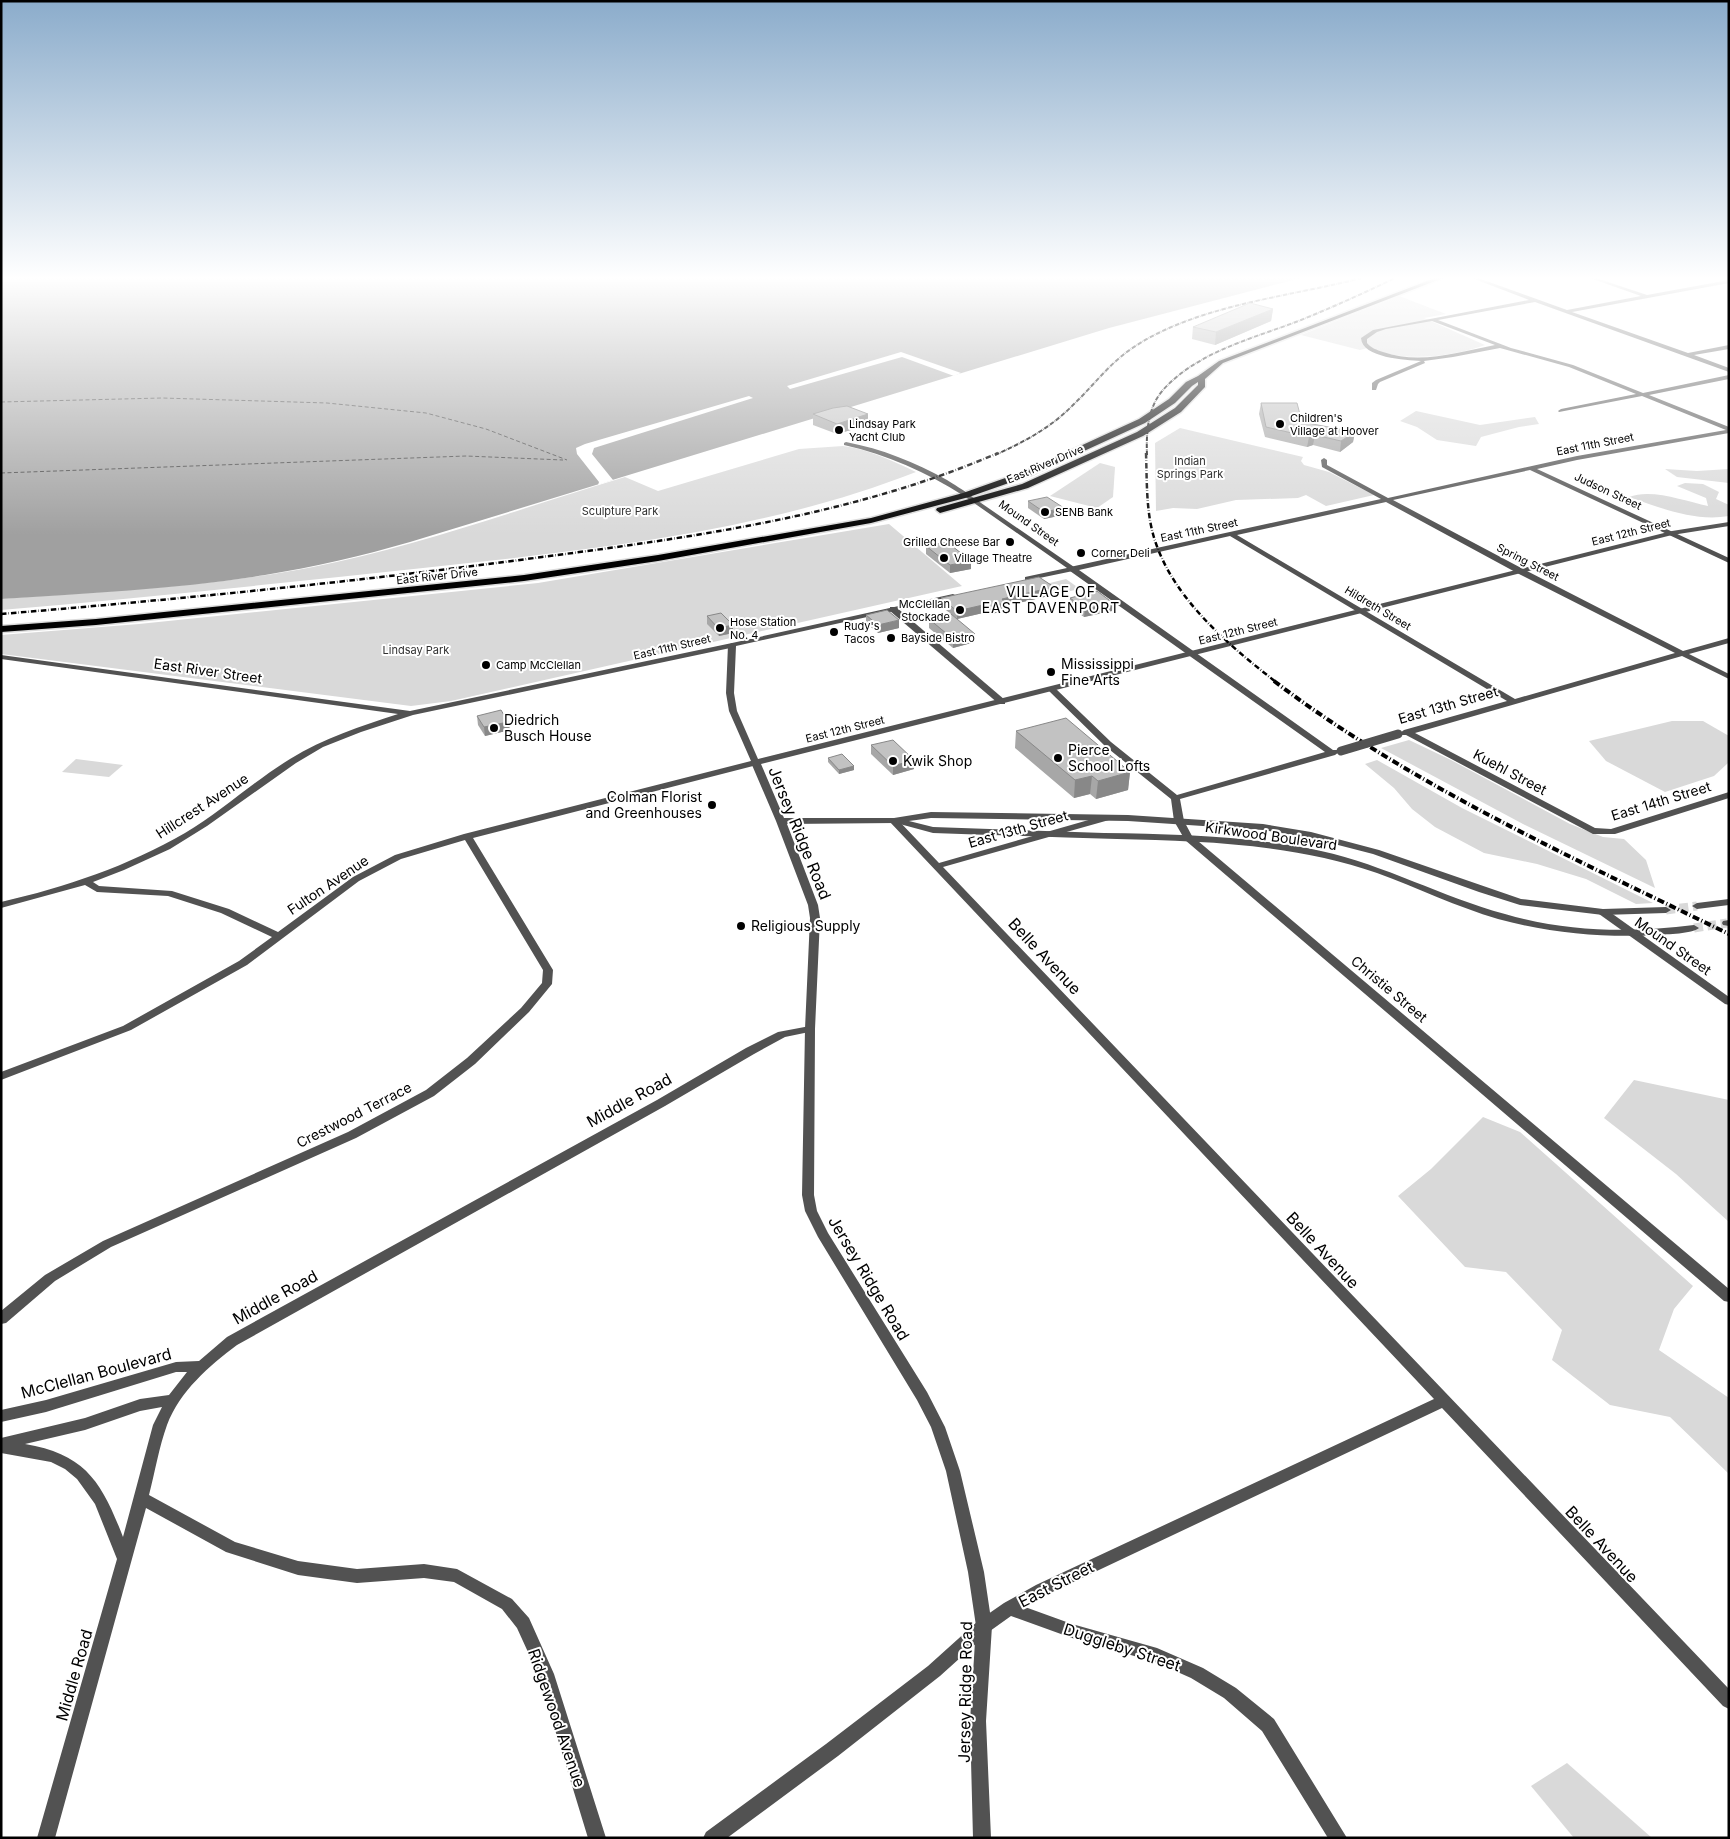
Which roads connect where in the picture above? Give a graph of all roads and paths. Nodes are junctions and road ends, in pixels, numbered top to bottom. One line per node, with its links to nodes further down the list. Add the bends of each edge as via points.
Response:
1 (1219, 364): 9 (main road, East River Drive)
2 (1406, 364): 6 (street)
3 (1415, 364): 6 (street)
4 (1563, 364): 11 (street)
5 (1712, 364): 7 (street)
6 (1408, 366): 10 (street, via 1375,383)
7 (1729, 370)
8 (1729, 377): 11 (street)
9 (1201, 378): 17 (main road, East River Drive, via 1142,421 1031,472); 19 (main road, East River Drive, via 1202,385 1178,410 1140,434 1049,476)
10 (1374, 389)
11 (1644, 395): 12 (street); 13 (street)
12 (1561, 411)
13 (1729, 430): 16 (street, East 11th Street)
14 (846, 444): 17 (street, Mound Street, via 888,456 937,477)
15 (1324, 460): 18 (street, Spring Street, via 1324,466)
16 (1531, 468): 18 (street, East 11th Street); 22 (street, Judson Street)
17 (966, 495): 19 (street, Mound Street); 20 (main road, East River Drive)
18 (1387, 500): 23 (street, East 11th Street); 26 (street, Spring Street)
19 (976, 502): 20 (main road, East River Drive); 25 (street, Mound Street)
20 (871, 520): 31 (main road, East River Drive, via 524,578 116,620)
21 (1729, 524): 22 (street, East 12th Street)
22 (1672, 533): 24 (street, Judson Street); 26 (street, East 12th Street)
23 (1231, 534): 25 (street, East 11th Street); 30 (street, Hildreth Street)
24 (1729, 561)
25 (1073, 569): 27 (street, East 11th Street); 35 (street, Mound Street)
26 (1522, 572): 30 (street, East 12th Street); 34 (street, Spring Street)
27 (1019, 581)
28 (960, 594): 29 (street, East 11th Street)
29 (893, 609): 33 (street, East 11th Street); 40 (street)
30 (1362, 612): 35 (street, East 12th Street); 39 (street, Hildreth Street)
31 (1, 628)
32 (1729, 640): 34 (street, East 13th Street)
33 (732, 645): 41 (street, East 11th Street); 44 (street, Jersey Ridge Road, via 732,711)
34 (1682, 653): 37 (street, Spring Street); 39 (street, East 13th Street)
35 (1195, 654): 38 (street, East 12th Street); 43 (street, Mound Street)
36 (2, 657): 41 (street, East River Street)
37 (1729, 677)
38 (1052, 690): 40 (street, East 12th Street); 46 (street, via 1108,744)
39 (1512, 701): 42 (street, East 13th Street)
40 (1002, 702): 44 (street, East 12th Street)
41 (411, 713): 56 (street, Hillcrest Avenue, via 307,752 188,834)
42 (1403, 733): 43 (street, East 13th Street, bridge); 51 (street, Kuehl Street, via 1570,820)
43 (1336, 752): 46 (street, East 13th Street)
44 (754, 763): 48 (street, Jersey Ridge Road); 53 (street, Fulton Avenue)
45 (1729, 795): 51 (street, East 14th Street, via 1627,828)
46 (1175, 798): 50 (street, Christie Street)
47 (1106, 818): 49 (street, Kirkwood Boulevard, via 930,815); 50 (street, Kirkwood Boulevard); 52 (street, East 13th Street)
48 (781, 821): 49 (street, Kirkwood Boulevard); 66 (street, Jersey Ridge Road, via 815,918)
49 (894, 821): 52 (street, Kirkwood Boulevard, via 933,830); 55 (street, Belle Avenue)
50 (1179, 821): 54 (street, Christie Street); 61 (street, Kirkwood Boulevard, via 1263,827 1311,835 1376,852 1520,902)
51 (1602, 832)
52 (1050, 834): 54 (street, Kirkwood Boulevard); 55 (street, East 13th Street)
53 (467, 836): 64 (street, Fulton Avenue, via 416,851 356,879); 69 (street, Crestwood Terrace, via 548,970 547,984 525,1010 471,1060 430,1092 352,1135 107,1244 50,1278)
54 (1188, 838): 63 (street, Kirkwood Boulevard, via 1235,841 1320,854 1356,863 1477,909 1523,921 1582,931); 68 (street, Christie Street)
55 (937, 866): 72 (street, Belle Avenue)
56 (88, 883): 58 (street, Hillcrest Avenue); 64 (street, via 98,889 169,893 202,902)
57 (1729, 902): 59 (street)
58 (1, 905)
59 (1697, 906)
60 (1666, 910): 61 (street, Kirkwood Boulevard)
61 (1602, 912): 63 (street, Mound Street)
62 (1694, 928): 63 (street, Kirkwood Boulevard)
63 (1631, 933): 65 (street, Mound Street)
64 (278, 936): 67 (street, Fulton Avenue, via 243,963 127,1028)
65 (1729, 1002)
66 (810, 1029): 70 (street, Middle Road, via 782,1034 750,1050 661,1103 232,1341); 78 (street, Jersey Ridge Road, via 808,1195 811,1211 938,1427 955,1480 976,1572)
67 (1, 1076)
68 (1729, 1297)
69 (1, 1319)
70 (200, 1366): 71 (street, Middle Road); 73 (street, McClellan Boulevard, via 176,1367 46,1406)
71 (172, 1400): 74 (street, via 140,1405 85,1424); 75 (street, Middle Road, via 160,1425)
72 (1444, 1401): 77 (street, East Street, via 1041,1590); 79 (street, Belle Avenue)
73 (1, 1416)
74 (1, 1446): 76 (street, via 54,1457 78,1469 93,1485)
75 (141, 1498): 76 (street, Middle Road); 81 (street, Ridgewood Avenue, via 231,1547 298,1568 357,1576 424,1571 457,1576 507,1604 523,1623 546,1674)
76 (125, 1560): 80 (street, Middle Road)
77 (1009, 1608): 78 (street, East Street); 84 (street, Duggleby Street, via 1072,1631 1156,1655 1197,1673 1230,1693 1268,1725)
78 (984, 1626): 82 (street, East Street, via 934,1671); 83 (street, Jersey Ridge Road, via 978,1721)
79 (1729, 1701)
80 (46, 1838)
81 (597, 1838)
82 (712, 1838)
83 (982, 1838)
84 (1338, 1838)

